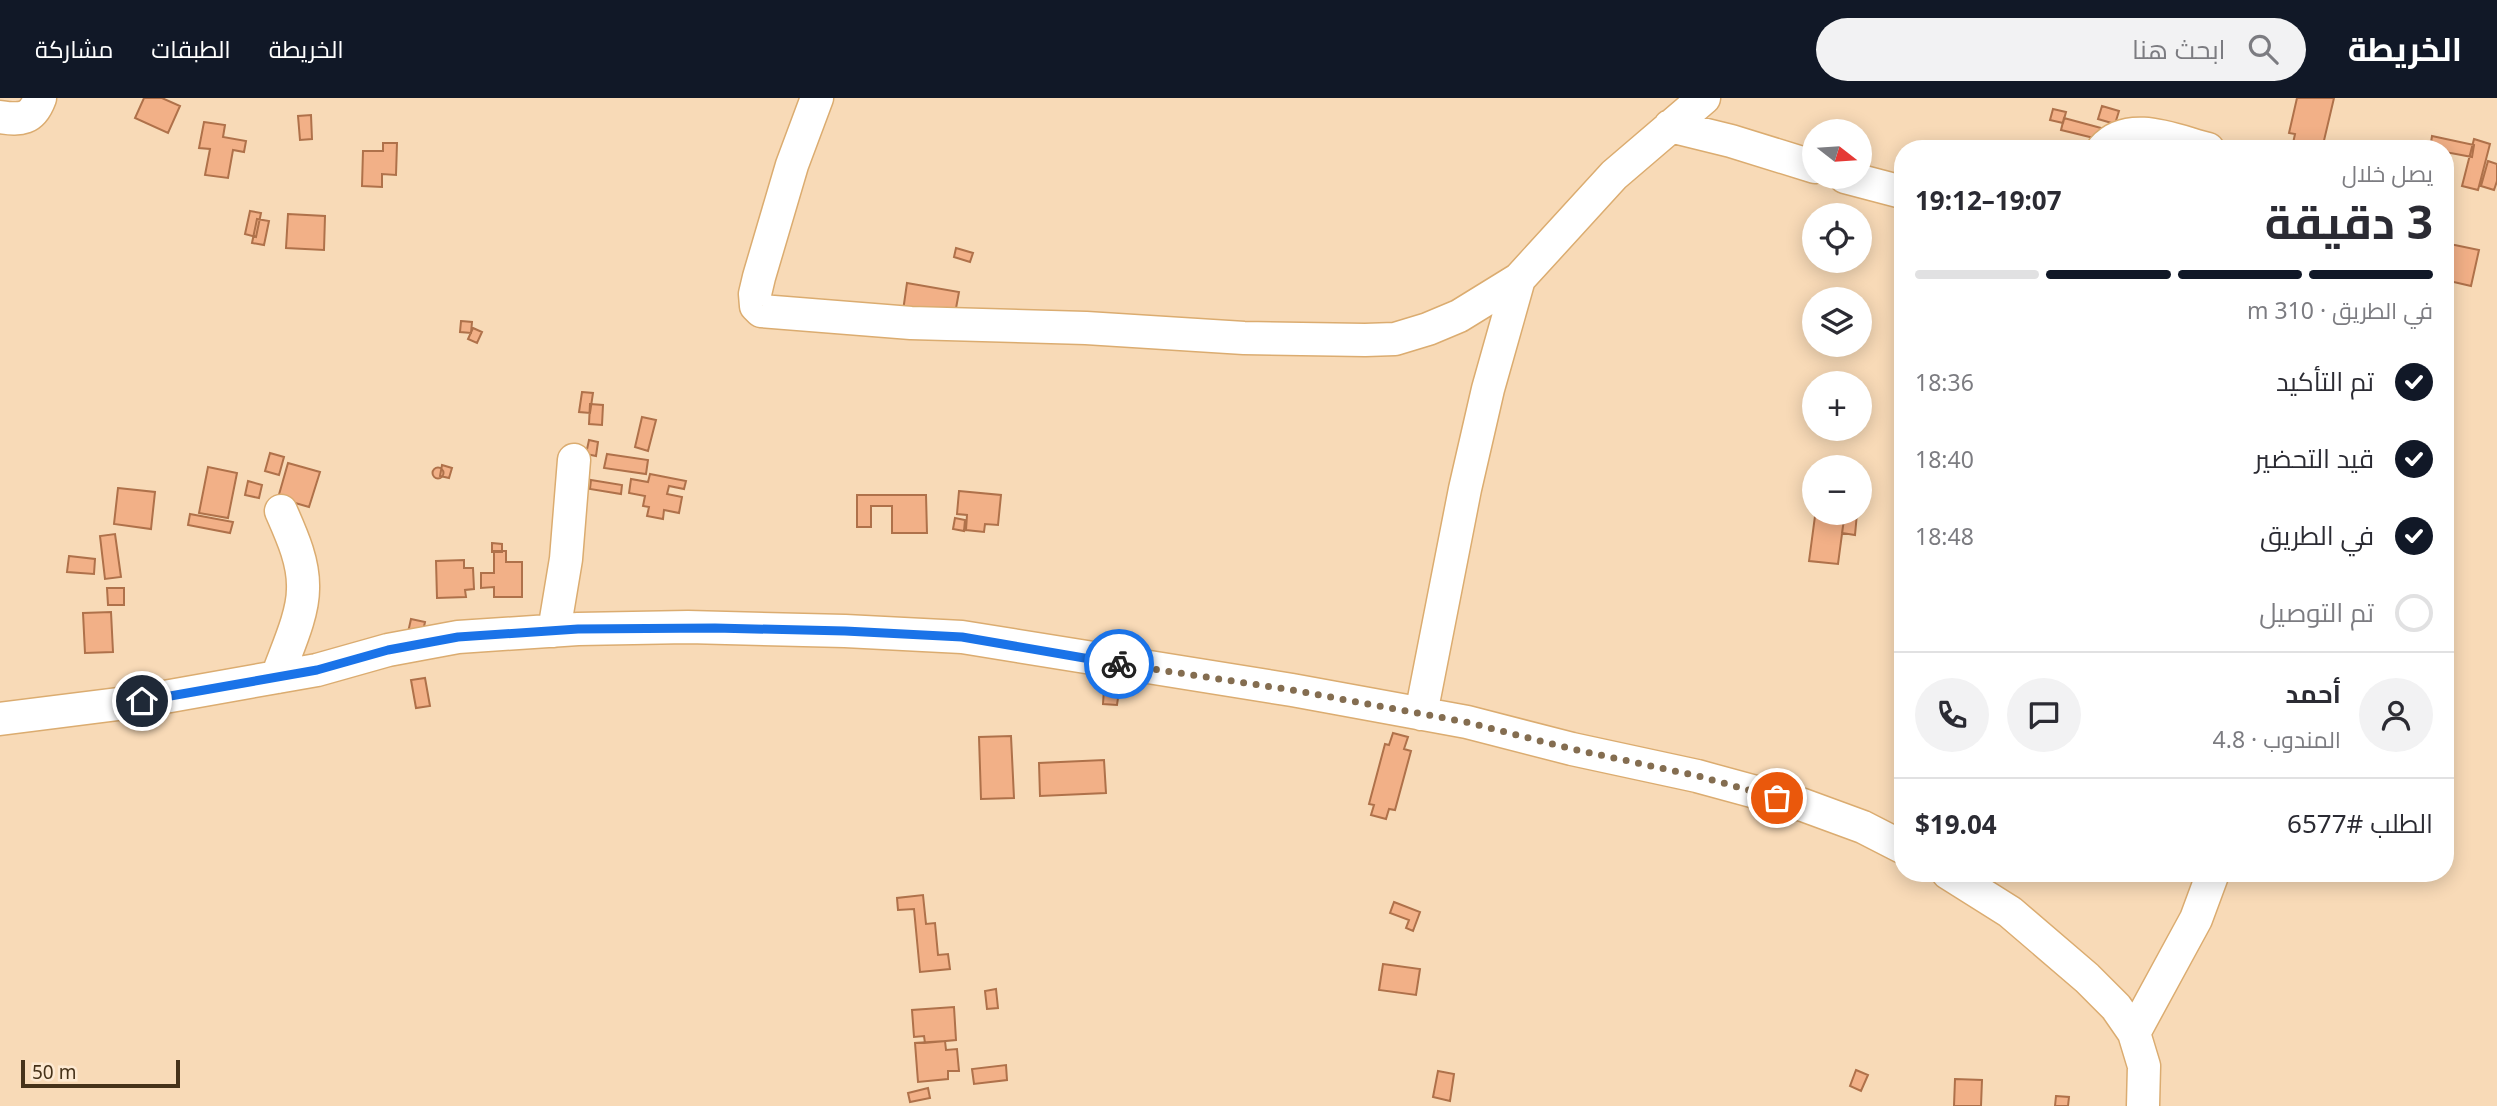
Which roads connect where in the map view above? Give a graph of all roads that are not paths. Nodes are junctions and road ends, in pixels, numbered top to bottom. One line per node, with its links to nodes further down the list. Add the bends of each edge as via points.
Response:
1 (40, 98): 4 (street, via 32,114 22,120)
2 (817, 98): 11 (street, via 759,277 756,306 761,311 911,323 1244,338 1395,339 1458,316)
3 (1704, 98): 5 (street)
4 (0, 117)
5 (1670, 126): 8 (street); 11 (street, via 1614,176)
6 (2113, 140): 7 (street, via 2130,133)
7 (2172, 140)
8 (1802, 163)
9 (1872, 184): 10 (street)
10 (1894, 190)
11 (1519, 279): 16 (street, via 1465,489)
12 (574, 460): 14 (street, via 566,559)
13 (281, 512): 15 (street, via 296,545 304,590)
14 (554, 631): 15 (street, via 458,637); 16 (street, via 715,628 962,637)
15 (277, 677): 17 (street)
16 (1421, 714): 18 (street, via 1698,776 1803,805)
17 (0, 719)
18 (1894, 843)
19 (1962, 882): 21 (street, via 2010,912 2087,978)
20 (2210, 882): 21 (street, via 2196,919)
21 (2134, 1033): 22 (street, via 2144,1066)
22 (2143, 1106)

